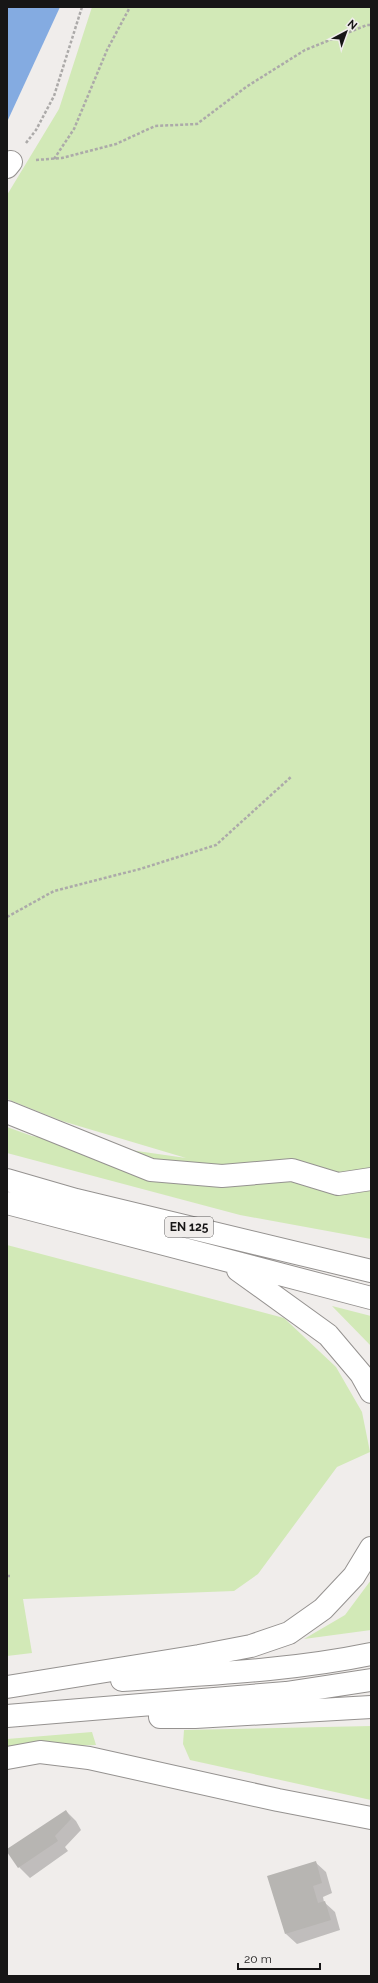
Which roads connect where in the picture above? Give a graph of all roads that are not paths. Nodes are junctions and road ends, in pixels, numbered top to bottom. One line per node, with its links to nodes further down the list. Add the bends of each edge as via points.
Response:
1 (7, 1112): 2 (main road, via 152,1170 222,1176 292,1170 338,1184)
2 (371, 1179)
3 (7, 1180): 5 (main road, EN 125, via 76,1200)
4 (7, 1203): 6 (main road, EN 125)
5 (314, 1257): 7 (main road); 8 (main road, EN 125)
6 (226, 1261): 9 (main road, EN 125); 10 (main road, via 328,1335 361,1374)
7 (371, 1267)
8 (371, 1270)
9 (371, 1298)
10 (371, 1392)
11 (371, 1548): 14 (main road, via 354,1576 323,1609 289,1633 251,1646)
12 (371, 1654): 14 (main road, via 316,1664 242,1672)
13 (371, 1680): 16 (main road, via 286,1693)
14 (7, 1688)
15 (371, 1706): 16 (main road, via 195,1717)
16 (62, 1712): 17 (main road)
17 (7, 1716)
18 (7, 1758): 19 (main road, via 40,1752 89,1758)
19 (371, 1818)

